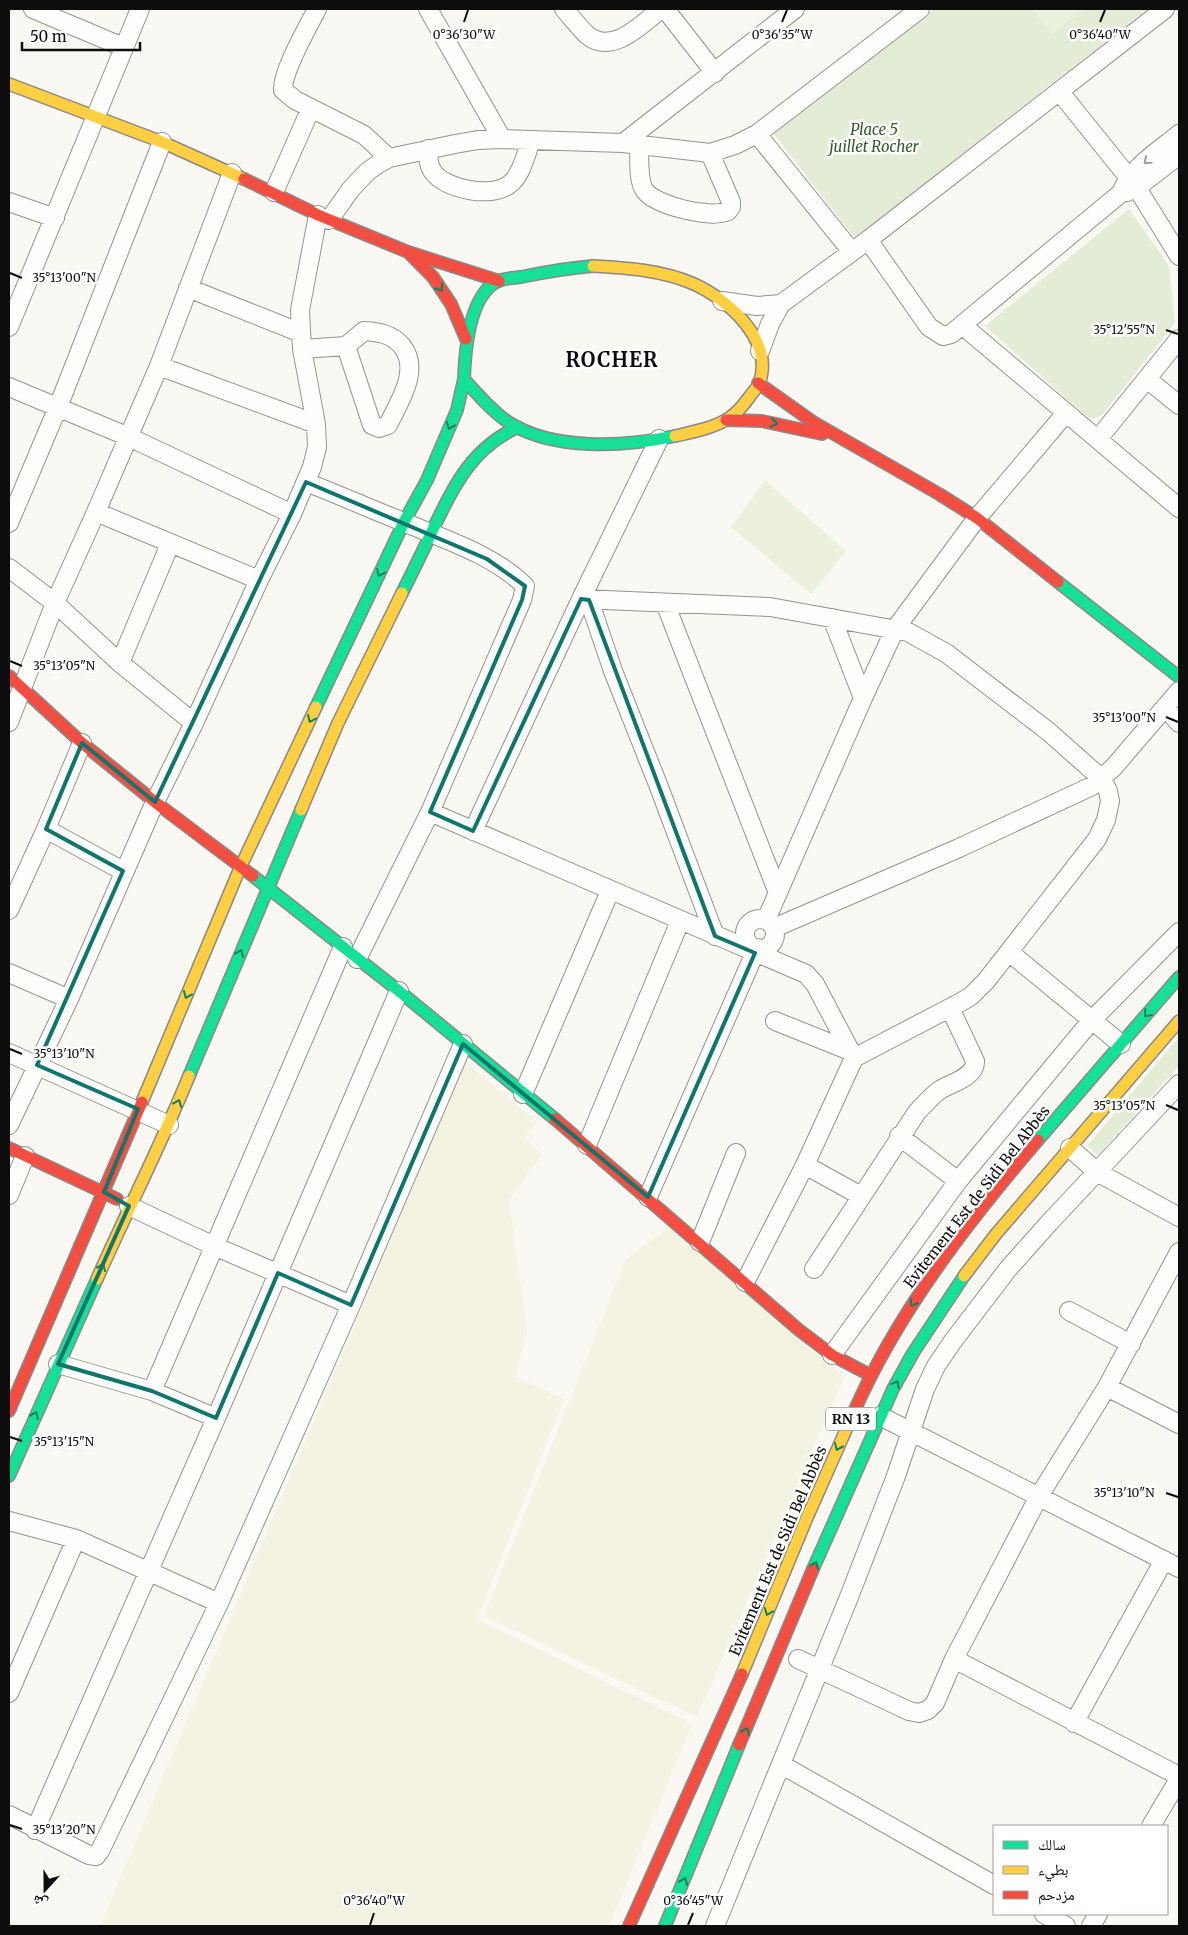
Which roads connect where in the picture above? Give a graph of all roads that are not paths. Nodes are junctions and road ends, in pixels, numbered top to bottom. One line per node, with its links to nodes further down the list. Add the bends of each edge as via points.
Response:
1 (33, 9): 11 (street)
2 (140, 9): 11 (street)
3 (317, 9): 15 (street, via 282,84 286,94)
4 (428, 9): 19 (street)
5 (564, 9): 6 (street, via 588,35 600,42 614,41 633,31)
6 (661, 9)
7 (665, 9): 12 (street)
8 (796, 9): 12 (street)
9 (920, 9): 17 (street)
10 (1165, 9): 14 (street)
11 (123, 47): 16 (street)
12 (715, 73): 22 (street)
13 (9, 84): 16 (main road)
14 (1059, 91): 28 (street); 33 (street)
15 (311, 108): 26 (street, via 364,134); 29 (street)
16 (96, 118): 21 (main road); 32 (street)
17 (757, 134): 24 (street); 35 (street)
18 (1179, 134): 28 (street, one-way to 28)
19 (502, 139): 20 (street); 23 (street)
20 (530, 141): 22 (street); 23 (street, via 517,177 503,188 491,191 476,192 441,178 433,172 428,161)
21 (162, 142): 27 (main road); 54 (street)
22 (631, 144): 24 (street); 24 (street, via 642,186 650,196 670,205 715,215 728,211 731,202)
23 (428, 149): 26 (street)
24 (710, 154)
25 (1179, 156): 28 (street)
26 (389, 158): 31 (street, via 367,172)
27 (232, 172): 29 (main road); 38 (street)
28 (1129, 186): 36 (street); 41 (street)
29 (274, 192): 31 (main road)
30 (9, 202): 32 (street)
31 (324, 217): 34 (main road); 45 (street, via 300,310)
32 (55, 218): 42 (street)
33 (868, 240): 35 (street); 41 (street, via 929,327 943,336)
34 (408, 252): 37 (main road); 44 (main road, one-way to 44, via 432,277 451,304)
35 (852, 252): 40 (street)
36 (1179, 256)
37 (499, 281): 39 (main road, via 560,269 593,266 633,268 676,277 703,288); 44 (main road, via 492,284 481,298)
38 (188, 288): 45 (street); 48 (street)
39 (722, 301): 40 (street, via 757,306); 47 (main road, via 742,318)
40 (782, 304): 47 (street)
41 (962, 325): 55 (street)
42 (9, 327)
43 (1179, 339): 50 (street)
44 (466, 340): 49 (main road)
45 (302, 341): 46 (street); 57 (street)
46 (346, 346): 46 (street, via 372,425 379,428 388,425 407,384 410,370 406,352 396,338 379,332 364,331)
47 (760, 351): 51 (main road, via 762,368)
48 (159, 366): 57 (street); 59 (street)
49 (464, 379): 58 (main road, via 502,418); 68 (main road, one-way to 68, via 457,410 427,480)
50 (1147, 379): 53 (street); 61 (street)
51 (758, 383): 56 (main road, via 745,404); 62 (main road)
52 (9, 387): 54 (street)
53 (1179, 405)
54 (58, 407): 59 (street); 69 (street)
55 (1066, 413): 61 (street); 67 (street)
56 (726, 420): 60 (main road); 62 (main road, one-way to 62, via 777,424)
57 (316, 424): 63 (street, via 317,447)
58 (518, 427): 60 (main road, via 546,438 574,443); 70 (main road, via 495,438 470,464 457,481)
59 (129, 437): 65 (street); 66 (street)
60 (659, 439): 74 (street)
61 (1098, 439): 64 (street)
62 (842, 440): 67 (main road)
63 (306, 482): 66 (street); 68 (street)
64 (1179, 508)
65 (96, 512): 71 (street); 75 (street)
66 (292, 514): 73 (street)
67 (977, 518): 78 (street); 80 (main road)
68 (404, 522): 70 (street); 95 (main road, one-way to 95)
69 (9, 523)
70 (431, 533): 92 (street, via 488,559 513,574 525,586 522,600); 97 (main road, via 338,723)
71 (170, 544): 73 (street); 79 (street)
72 (9, 568): 75 (street)
73 (258, 580): 87 (street)
74 (585, 599): 76 (street); 94 (street); 104 (street)
75 (54, 603): 79 (street); 82 (street)
76 (665, 603): 77 (street, via 770,607); 99 (street)
77 (832, 618): 78 (street); 84 (street)
78 (895, 629): 84 (street); 90 (street, via 908,632 946,653 1049,732)
79 (120, 663): 87 (street)
80 (1176, 669)
81 (9, 676): 82 (main road)
82 (23, 688): 86 (street); 89 (main road)
83 (1179, 691): 85 (street)
84 (863, 698): 99 (street)
85 (1165, 707): 88 (street); 90 (street)
86 (9, 722)
87 (194, 723): 91 (street)
88 (1179, 723)
89 (82, 743): 91 (main road); 93 (street)
90 (1102, 779): 102 (street, via 1040,812); 107 (street, via 1110,801 1097,839)
91 (155, 802): 95 (main road); 96 (street)
92 (430, 812): 94 (street); 108 (street)
93 (46, 829): 96 (street); 100 (street)
94 (473, 831): 98 (street)
95 (240, 868): 97 (main road); 124 (main road, one-way to 124)
96 (123, 871): 112 (street)
97 (268, 887): 105 (main road); 126 (main road, one-way to 97)
98 (610, 891): 101 (street); 123 (street)
99 (778, 894): 102 (street)
100 (9, 910)
101 (680, 921): 104 (street); 128 (street)
102 (770, 924): 106 (street, via 775,939 772,944); 106 (street, via 756,919 746,929 746,939)
103 (1179, 932): 115 (street)
104 (715, 936): 106 (street)
105 (343, 947): 108 (main road); 143 (street)
106 (756, 951): 120 (street, via 811,978); 139 (street)
107 (1009, 952): 113 (street, via 971,996); 115 (street)
108 (356, 959): 111 (main road)
109 (9, 973): 112 (street)
110 (1179, 977): 118 (main road, Evitement Est de Sidi Bel Abbès / RN 13, one-way to 118)
111 (400, 991): 117 (main road); 146 (street)
112 (69, 999): 121 (street)
113 (950, 1008): 120 (street); 127 (street, via 975,1061 974,1068 930,1099)
114 (775, 1020): 120 (street)
115 (1091, 1021): 118 (street); 135 (street)
116 (1179, 1021): 130 (main road, RN 13)
117 (463, 1044): 123 (main road); 148 (street)
118 (1121, 1044): 153 (main road, Evitement Est de Sidi Bel Abbès / RN 13, one-way to 153, via 1018,1163 950,1252 909,1310)
119 (9, 1053): 121 (street)
120 (852, 1055): 133 (street)
121 (37, 1065): 124 (street); 125 (street)
122 (1179, 1084): 134 (street)
123 (524, 1094): 128 (main road)
124 (138, 1110): 126 (street); 136 (main road)
125 (9, 1125)
126 (169, 1125): 140 (main road)
127 (899, 1136): 135 (street); 138 (street)
128 (588, 1145): 139 (main road)
129 (9, 1148): 132 (main road)
130 (1070, 1148): 134 (street); 157 (main road, RN 13, one-way to 130, via 913,1353 967,1271)
131 (736, 1153): 142 (street)
132 (25, 1156): 136 (main road); 137 (street)
133 (805, 1165): 138 (street); 147 (street)
134 (1097, 1172): 141 (street); 160 (street, via 1008,1269 953,1341 936,1366)
135 (958, 1181): 151 (street)
136 (104, 1192): 140 (main road); 156 (main road)
137 (9, 1194)
138 (861, 1196): 145 (street)
139 (648, 1197): 142 (main road)
140 (129, 1206): 143 (street); 152 (main road, one-way to 140)
141 (1179, 1217)
142 (700, 1242): 147 (main road)
143 (214, 1246): 146 (street); 155 (street)
144 (1179, 1252): 150 (street)
145 (814, 1270)
146 (278, 1273): 148 (street); 158 (street)
147 (745, 1282): 151 (main road)
148 (351, 1305): 167 (street)
149 (1069, 1311): 150 (street)
150 (1131, 1344): 154 (street)
151 (832, 1355): 153 (main road)
152 (58, 1364): 155 (street); 161 (main road, one-way to 152)
153 (870, 1375): 183 (main road, Evitement Est de Sidi Bel Abbès / RN 13, one-way to 183, via 726,1713)
154 (1107, 1387): 159 (street); 162 (street)
155 (152, 1392): 158 (street)
156 (9, 1411)
157 (880, 1416): 160 (street); 168 (main road, RN 13, one-way to 157)
158 (216, 1418): 166 (street)
159 (1179, 1424)
160 (911, 1431): 162 (street); 171 (street)
161 (9, 1476)
162 (1039, 1496): 165 (street); 170 (street)
163 (9, 1521): 164 (street)
164 (76, 1539): 166 (street); 173 (street)
165 (1172, 1564): 174 (street)
166 (149, 1572): 167 (street); 179 (street)
167 (218, 1603): 179 (street, via 99,1854 89,1855)
168 (784, 1636): 169 (street); 172 (main road, RN 13)
169 (798, 1659): 171 (street); 172 (street)
170 (954, 1659): 171 (street, via 935,1703 919,1713); 174 (street)
171 (820, 1669): 175 (street)
172 (771, 1671): 184 (main road, RN 13, one-way to 172)
173 (9, 1693)
174 (1074, 1723): 176 (street)
175 (782, 1765): 180 (street); 185 (street)
176 (1179, 1778): 178 (street)
177 (9, 1815): 179 (street)
178 (1152, 1825)
179 (35, 1830)
180 (993, 1884)
181 (1046, 1915): 186 (street)
182 (1097, 1915): 187 (street)
183 (629, 1926)
184 (666, 1926)
185 (715, 1926)
186 (1066, 1926)
187 (1091, 1926)

